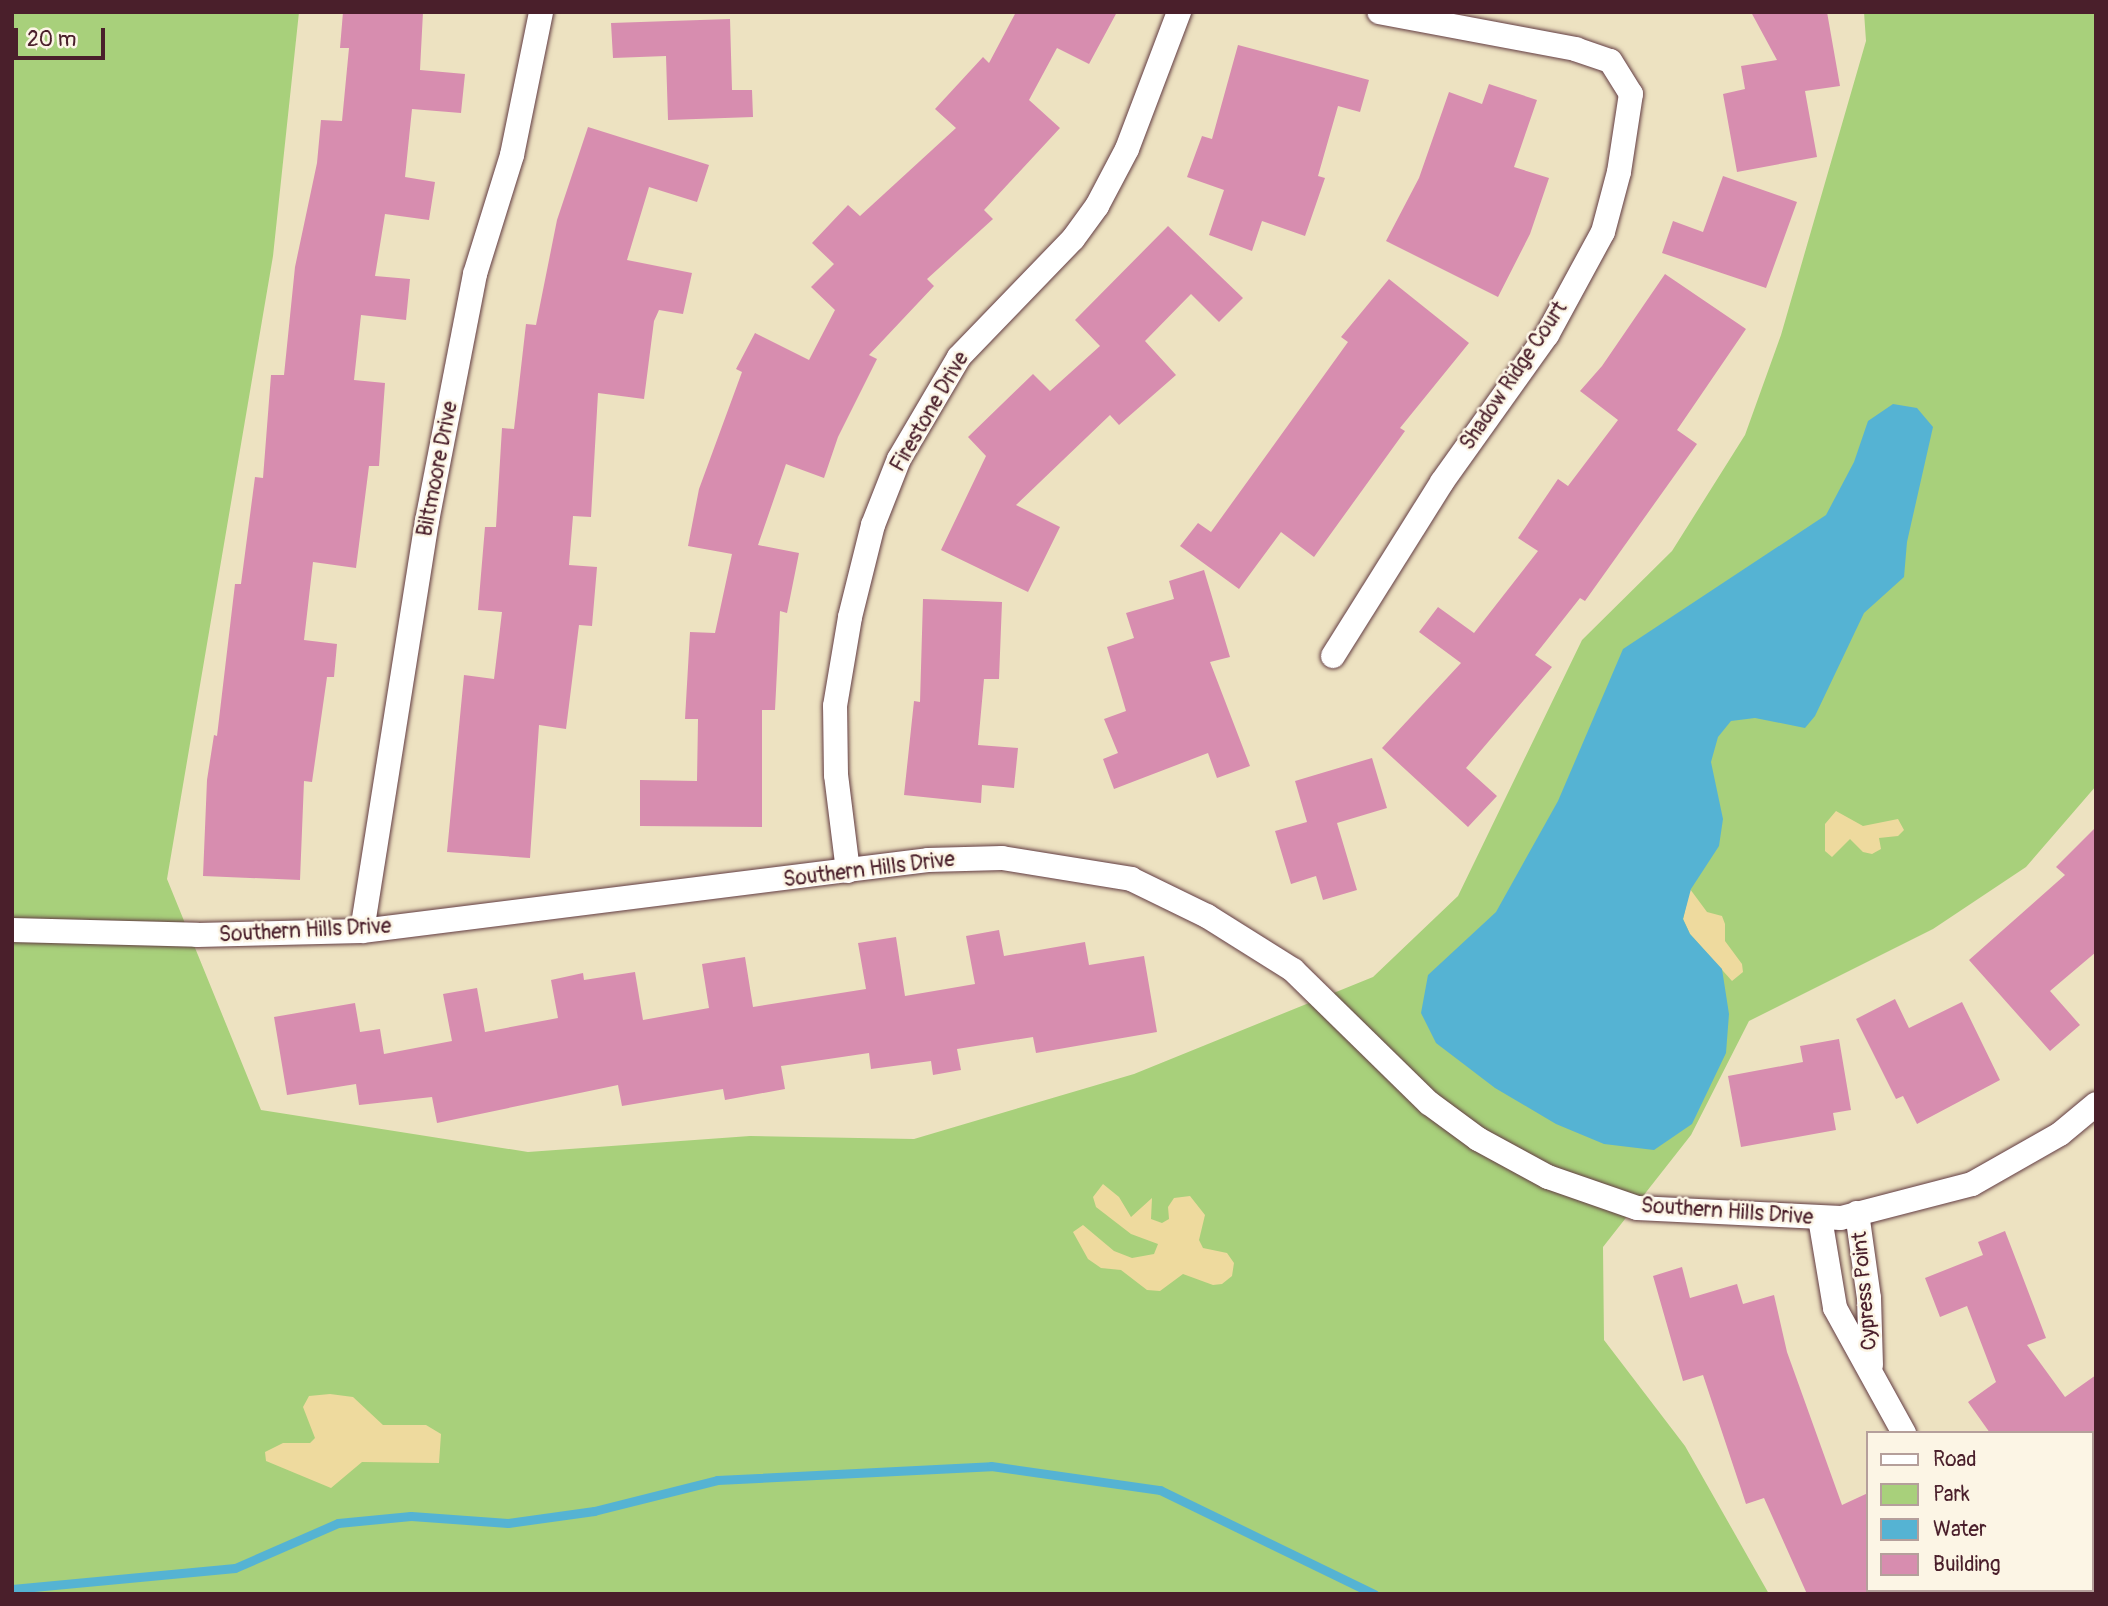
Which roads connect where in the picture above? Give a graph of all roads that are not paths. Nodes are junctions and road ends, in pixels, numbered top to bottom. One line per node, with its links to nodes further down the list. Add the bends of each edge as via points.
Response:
1 (541, 12): 7 (street, Biltmoore Drive, via 512,155 475,274 427,520)
2 (1179, 12): 5 (street, Firestone Drive, via 1127,149 1097,206 1073,239 959,357 900,459 873,525 850,617 835,706 836,775)
3 (1379, 12): 4 (street, Shadow Ridge Court, via 1576,49 1610,61 1631,94 1619,172 1603,232 1591,255 1547,335 1442,482)
4 (1333, 656)
5 (848, 871): 7 (street, Southern Hills Drive); 10 (street, Southern Hills Drive, via 928,860 1002,858 1132,879 1254,942 1293,970 1429,1104 1478,1139 1548,1177 1637,1208)
6 (12, 930): 7 (street, Southern Hills Drive, via 197,935)
7 (362, 931)
8 (2096, 1104): 9 (street, Southern Hills Drive, via 2060,1134 1972,1184)
9 (1857, 1213): 10 (street, Southern Hills Drive); 11 (street, Cypress Point, via 1870,1298)
10 (1820, 1218): 11 (street, Cypress Point, via 1835,1308)
11 (1871, 1369): 12 (street, Cypress Point)
12 (1903, 1431)

